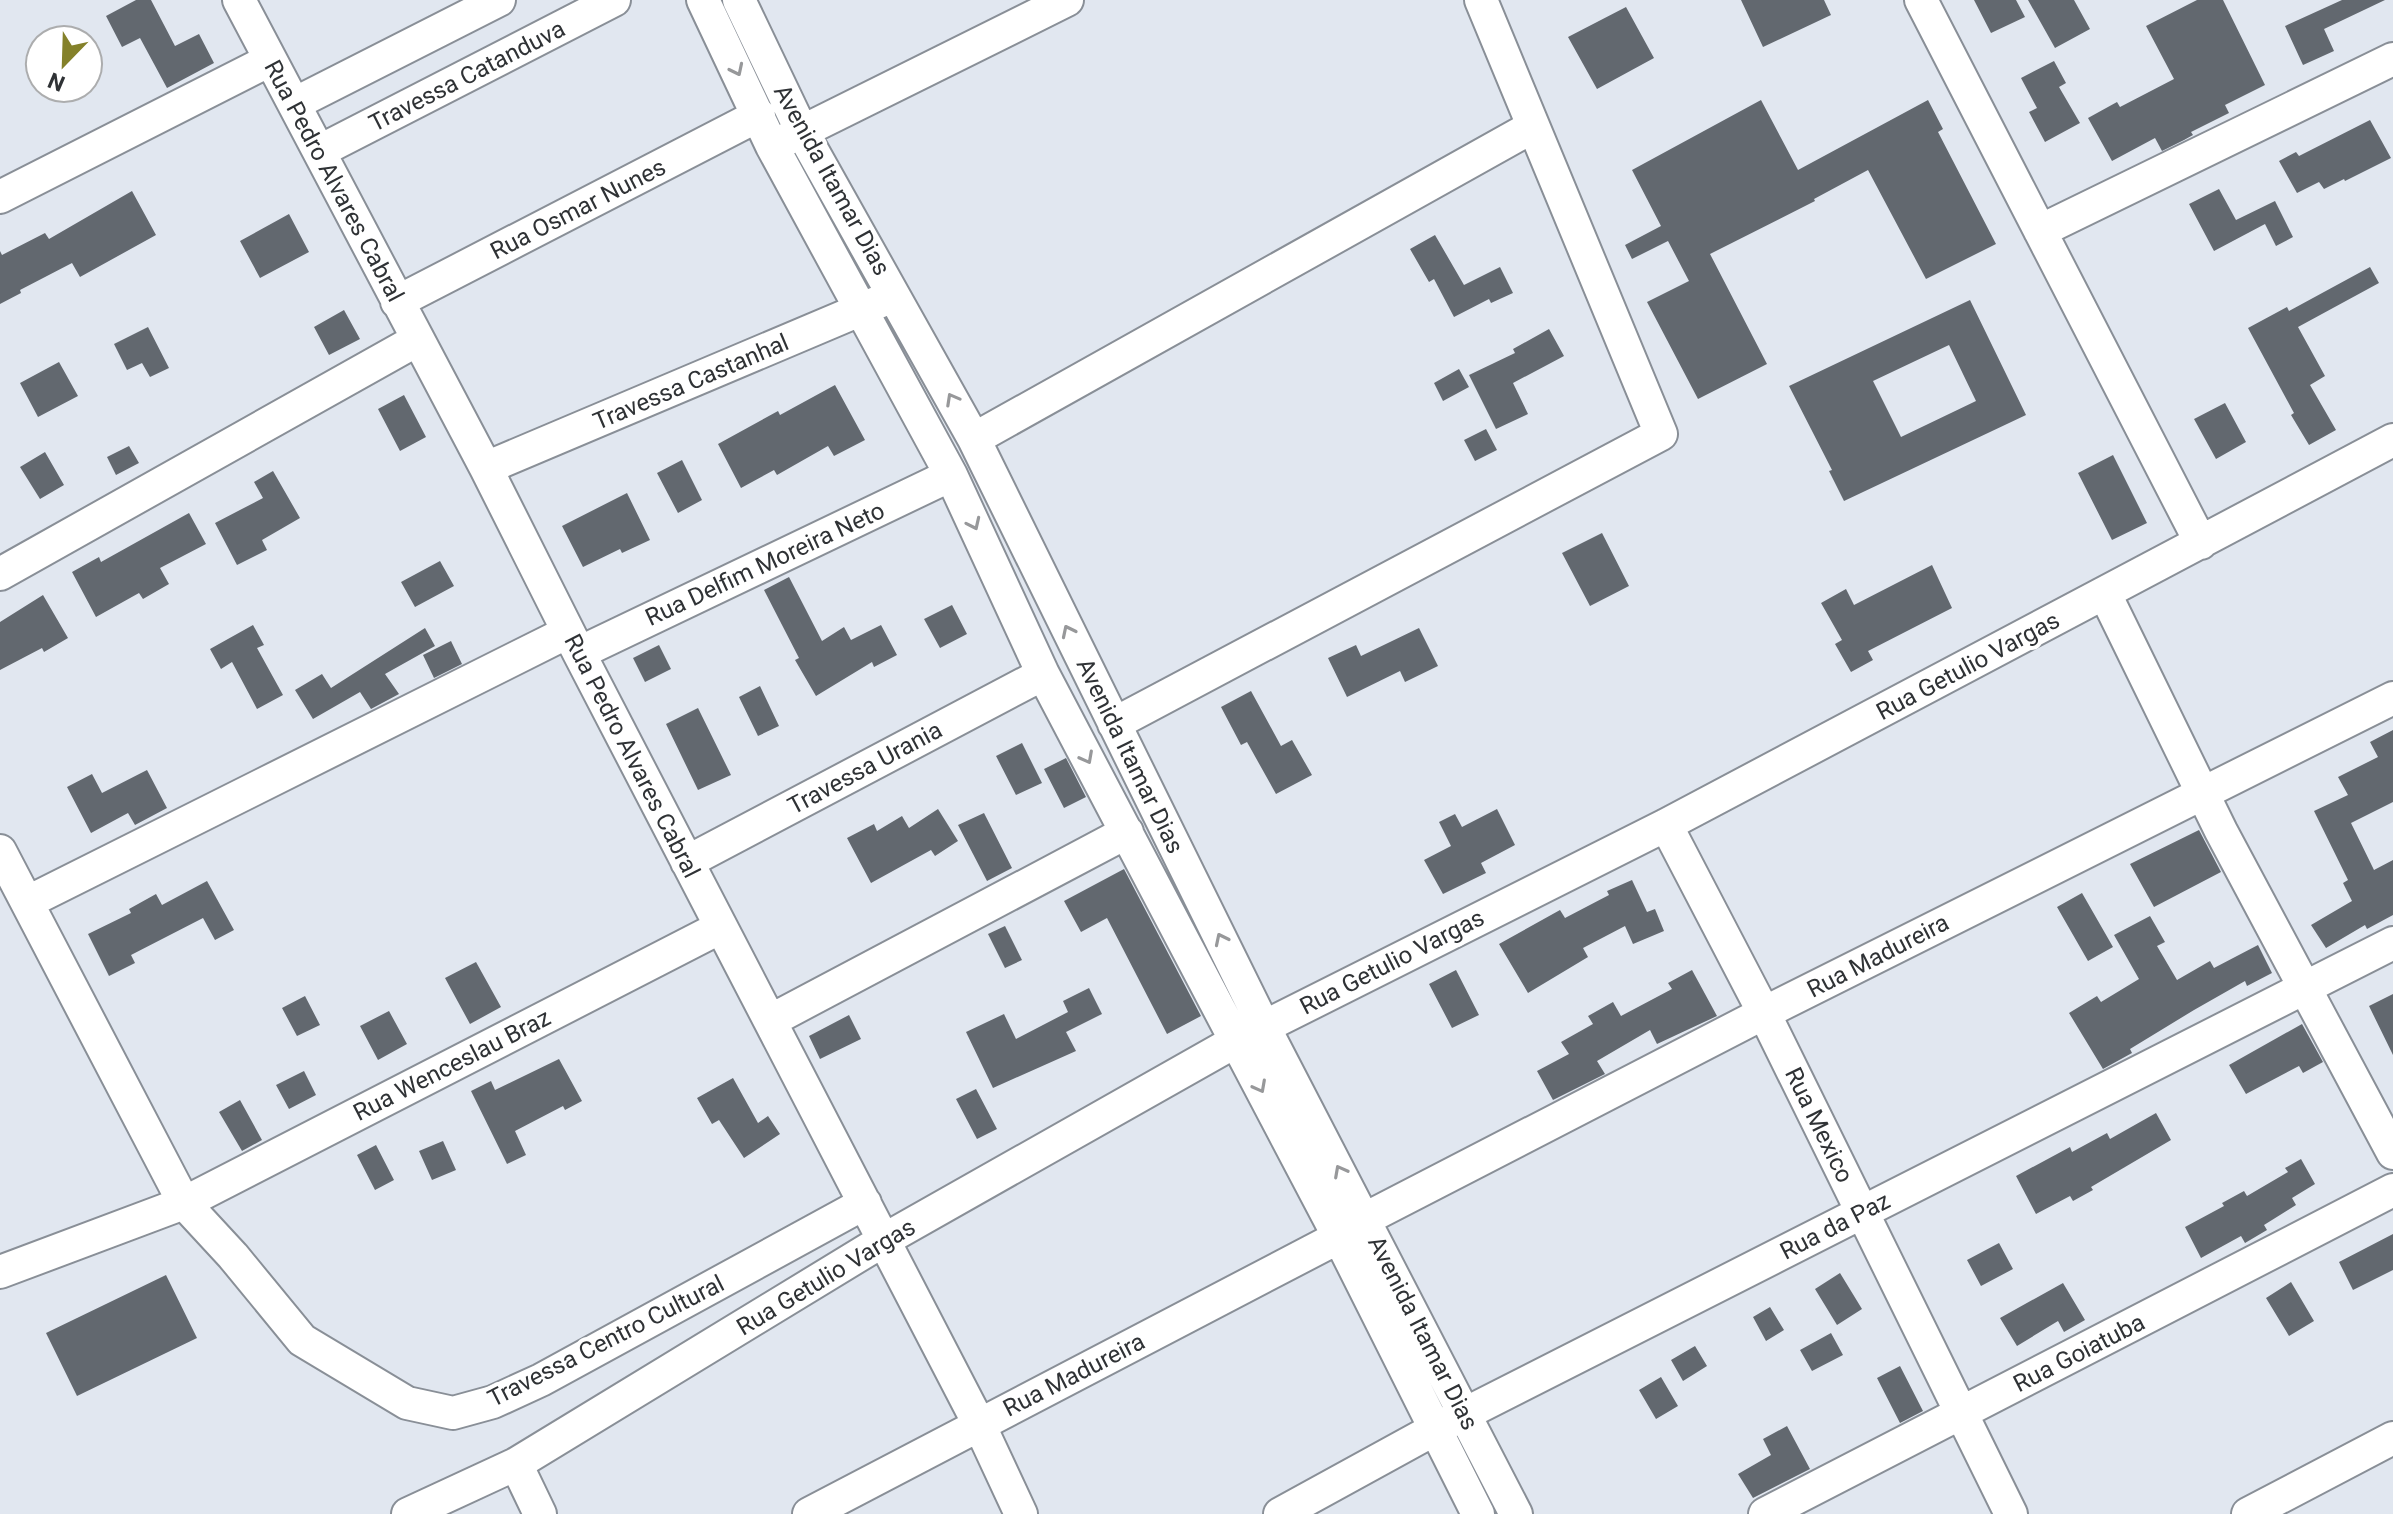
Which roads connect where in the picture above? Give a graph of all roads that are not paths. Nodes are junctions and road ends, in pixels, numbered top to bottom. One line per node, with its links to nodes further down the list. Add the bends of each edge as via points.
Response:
1 (239, 0): 10 (street, Rua Pedro Alvares Cabral)
2 (499, 0): 11 (street)
3 (614, 0): 16 (street, Travessa Catanduva)
4 (703, 0): 12 (street, Avenida Itamar Dias, one-way to 12)
5 (739, 0): 14 (street, Avenida Itamar Dias)
6 (1067, 0): 14 (street)
7 (1481, 0): 13 (street)
8 (1921, 0): 18 (street)
9 (2393, 59): 18 (street)
10 (270, 60): 11 (street, Rua Pedro Alvares Cabral); 17 (street)
11 (294, 104): 16 (street, Rua Pedro Alvares Cabral)
12 (759, 115): 15 (street, Avenida Itamar Dias); 20 (street, Rua Osmar Nunes)
13 (1532, 127): 23 (street); 33 (street, via 1661,434)
14 (802, 132): 15 (street); 19 (street, Avenida Itamar Dias)
15 (772, 146): 21 (street, Avenida Itamar Dias)
16 (320, 151): 20 (street, Rua Pedro Alvares Cabral)
17 (0, 197)
18 (2040, 231): 27 (street)
19 (895, 295): 21 (street, Travessa Castanhal); 23 (street, Avenida Itamar Dias, one-way to 19)
20 (397, 302): 22 (street, Rua Pedro Alvares Cabral)
21 (863, 309): 25 (street, Travessa Castanhal); 26 (street, Avenida Itamar Dias)
22 (417, 340): 25 (street, Rua Pedro Alvares Cabral); 28 (street)
23 (974, 439): 33 (street, Avenida Itamar Dias, one-way to 23)
24 (2393, 440): 27 (street, Rua Getulio Vargas)
25 (486, 468): 30 (street, Rua Pedro Alvares Cabral)
26 (951, 475): 30 (street, Rua Delfim Moreira Neto); 31 (street, Avenida Itamar Dias, one-way to 31)
27 (2201, 543): 29 (street, Rua Getulio Vargas)
28 (0, 574)
29 (2105, 594): 34 (street); 35 (street, Rua Getulio Vargas)
30 (574, 642): 38 (street, Rua Pedro Alvares Cabral); 39 (street, Rua Delfim Moreira Neto)
31 (1043, 674): 36 (street, Avenida Itamar Dias, one-way to 36); 38 (street, Travessa Urania)
32 (2393, 698): 34 (street, Rua Madureira)
33 (1114, 724): 45 (street, Avenida Itamar Dias, one-way to 33)
34 (2203, 793): 42 (street); 43 (street, Rua Madureira)
35 (1666, 825): 43 (street, Rua Mexico); 45 (street, Rua Getulio Vargas)
36 (1127, 832): 44 (street); 45 (street, Avenida Itamar Dias)
37 (0, 851): 39 (street, Travessa Centro Cultural)
38 (687, 862): 40 (street, Rua Pedro Alvares Cabral)
39 (28, 902): 48 (street, Travessa Centro Cultural)
40 (721, 927): 44 (street, Rua Pedro Alvares Cabral); 48 (street, Rua Wenceslau Braz)
41 (2393, 943): 42 (street, Rua da Paz)
42 (2304, 986): 46 (street); 50 (street, Rua da Paz)
43 (1764, 1013): 50 (street, Rua Mexico); 51 (street, Rua Madureira)
44 (770, 1021): 49 (street, Rua Pedro Alvares Cabral)
45 (1250, 1034): 51 (street, Avenida Itamar Dias); 52 (street, Rua Getulio Vargas)
46 (2393, 1153)
47 (2393, 1190): 54 (street, Rua Goiatuba)
48 (184, 1203): 49 (street, Travessa Centro Cultural, via 302,1340 407,1403 453,1413 541,1380); 53 (street, Rua Wenceslau Braz)
49 (865, 1203): 52 (street, Rua Pedro Alvares Cabral)
50 (1862, 1213): 54 (street, Rua Mexico); 55 (street, Rua da Paz)
51 (1352, 1228): 55 (street, Avenida Itamar Dias); 56 (street, Rua Madureira); 57 (street, Avenida Itamar Dias)
52 (884, 1240): 56 (street, Rua Pedro Alvares Cabral); 59 (street, Rua Getulio Vargas)
53 (0, 1272)
54 (1963, 1413): 67 (street, Rua Goiatuba); 68 (street, Rua Mexico)
55 (1464, 1414): 57 (street, Rua da Paz); 66 (street, Avenida Itamar Dias)
56 (979, 1424): 62 (street, Rua Madureira); 63 (street, Rua Pedro Alvares Cabral)
57 (1435, 1429): 64 (street, Rua da Paz); 65 (street, Avenida Itamar Dias)
58 (2393, 1438): 69 (street)
59 (516, 1464): 60 (street, Rua Getulio Vargas); 61 (street)
60 (408, 1514)
61 (540, 1514)
62 (809, 1514)
63 (1021, 1514)
64 (1280, 1514)
65 (1478, 1514)
66 (1516, 1514)
67 (1765, 1514)
68 (2011, 1514)
69 (2248, 1514)

